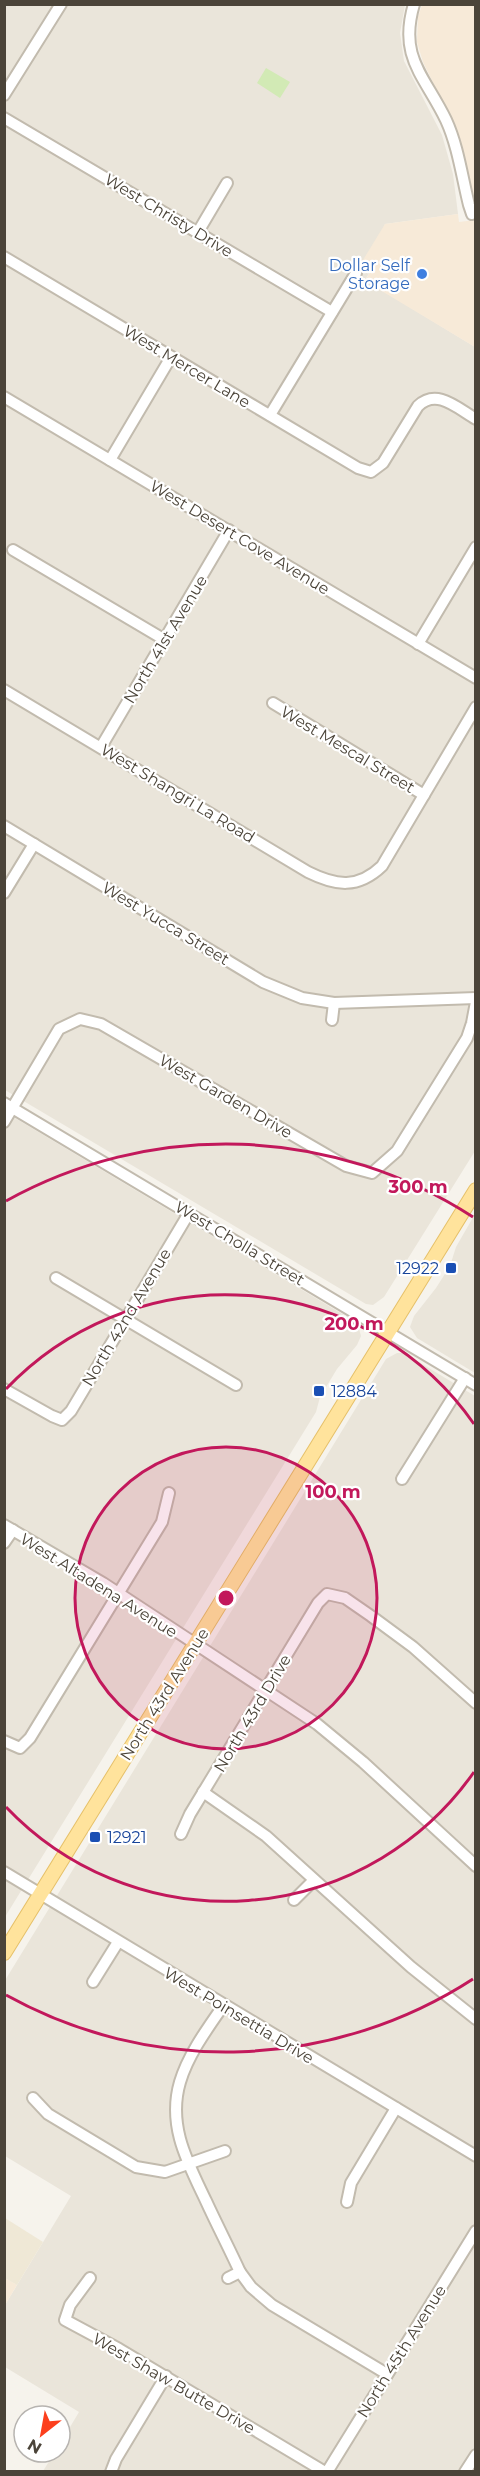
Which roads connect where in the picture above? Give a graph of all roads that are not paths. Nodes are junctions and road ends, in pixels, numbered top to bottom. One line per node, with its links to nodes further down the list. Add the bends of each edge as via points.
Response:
1 (61, 4): 3 (street)
2 (414, 4): 6 (street, via 408,40 411,54 447,121)
3 (4, 95)
4 (4, 118): 7 (street, West Christy Drive)
5 (227, 183): 7 (street)
6 (474, 214)
7 (198, 232): 10 (street, West Christy Drive)
8 (4, 257): 11 (street, West Mercer Lane)
9 (356, 273): 10 (street)
10 (333, 312): 13 (street)
11 (171, 357): 13 (street, West Mercer Lane); 15 (street)
12 (4, 397): 15 (street, West Desert Cove Avenue)
13 (270, 415): 14 (street, West Mercer Lane, via 371,472 384,463 425,399 440,398)
14 (476, 419)
15 (110, 460): 16 (street, West Desert Cove Avenue)
16 (229, 530): 19 (street, North 41st Avenue); 20 (street, West Desert Cove Avenue)
17 (476, 547): 20 (street)
18 (13, 550): 19 (street)
19 (165, 640): 25 (street, North 41st Avenue)
20 (418, 644): 21 (street, West Desert Cove Avenue)
21 (476, 678)
22 (4, 690): 25 (street, West Shangri La Road)
23 (273, 703): 26 (street, West Mescal Street)
24 (476, 708): 26 (street)
25 (101, 747): 26 (street, West Shangri La Road, via 327,882 370,878 382,866)
26 (424, 795)
27 (4, 826): 28 (street, West Yucca Street)
28 (34, 844): 29 (street); 31 (street, West Yucca Street, via 263,981 302,998)
29 (4, 893)
30 (476, 1000): 31 (street, West Yucca Street, via 461,997); 33 (street, West Garden Drive, via 467,1038 397,1151 372,1173 346,1166 101,1024 80,1019 59,1029)
31 (334, 1003): 32 (street)
32 (332, 1020)
33 (9, 1105): 34 (street); 36 (street, West Cholla Street)
34 (4, 1122)
35 (476, 1190): 39 (main road, North 43rd Avenue)
36 (189, 1213): 38 (street, North 42nd Avenue); 39 (street, West Cholla Street)
37 (56, 1278): 38 (street)
38 (125, 1319): 42 (street); 43 (street, North 42nd Avenue, via 62,1420)
39 (388, 1331): 40 (street, West Cholla Street); 49 (main road, North 43rd Avenue)
40 (465, 1378): 41 (street, West Cholla Street); 44 (street)
41 (476, 1384)
42 (236, 1386)
43 (4, 1389)
44 (402, 1479)
45 (169, 1494): 48 (street, via 162,1521)
46 (9, 1527): 47 (street); 48 (street, West Altadena Avenue)
47 (4, 1543)
48 (118, 1593): 49 (street, West Altadena Avenue); 52 (street, via 30,1738 20,1748)
49 (194, 1645): 50 (street, West Altadena Avenue); 58 (main road, North 43rd Avenue)
50 (266, 1690): 51 (street, North 43rd Drive, via 327,1594 345,1598 379,1622); 53 (street, North 43rd Drive); 55 (street, West Altadena Avenue, via 343,1745)
51 (476, 1703)
52 (4, 1741)
53 (203, 1792): 54 (street, North 43rd Drive); 57 (street, via 266,1836)
54 (181, 1834)
55 (476, 1866)
56 (4, 1872): 58 (street, West Poinsettia Drive)
57 (314, 1880): 59 (street); 64 (street)
58 (41, 1894): 60 (street, West Poinsettia Drive); 61 (main road, North 43rd Avenue)
59 (294, 1900)
60 (118, 1942): 62 (street); 63 (street, West Poinsettia Drive)
61 (4, 1953)
62 (93, 1982)
63 (223, 2006): 66 (street, West Poinsettia Drive); 69 (street, via 187,2065 180,2084 176,2118)
64 (476, 2019)
65 (33, 2098): 69 (street, via 48,2114 136,2167 165,2172)
66 (396, 2108): 68 (street, West Poinsettia Drive); 70 (street, via 351,2183)
67 (225, 2151): 69 (street)
68 (476, 2156)
69 (188, 2164): 73 (street)
70 (347, 2202)
71 (476, 2231): 72 (street, North 45th Avenue)
72 (471, 2250): 76 (street, North 45th Avenue)
73 (240, 2272): 75 (street); 76 (street, via 251,2288 272,2305)
74 (90, 2278): 77 (street, West Shaw Butte Drive, via 65,2320)
75 (228, 2278)
76 (387, 2374): 80 (street, North 45th Avenue)
77 (166, 2376): 79 (street); 80 (street, West Shaw Butte Drive)
78 (476, 2455): 81 (street)
79 (111, 2472)
80 (326, 2472)
81 (465, 2472)

